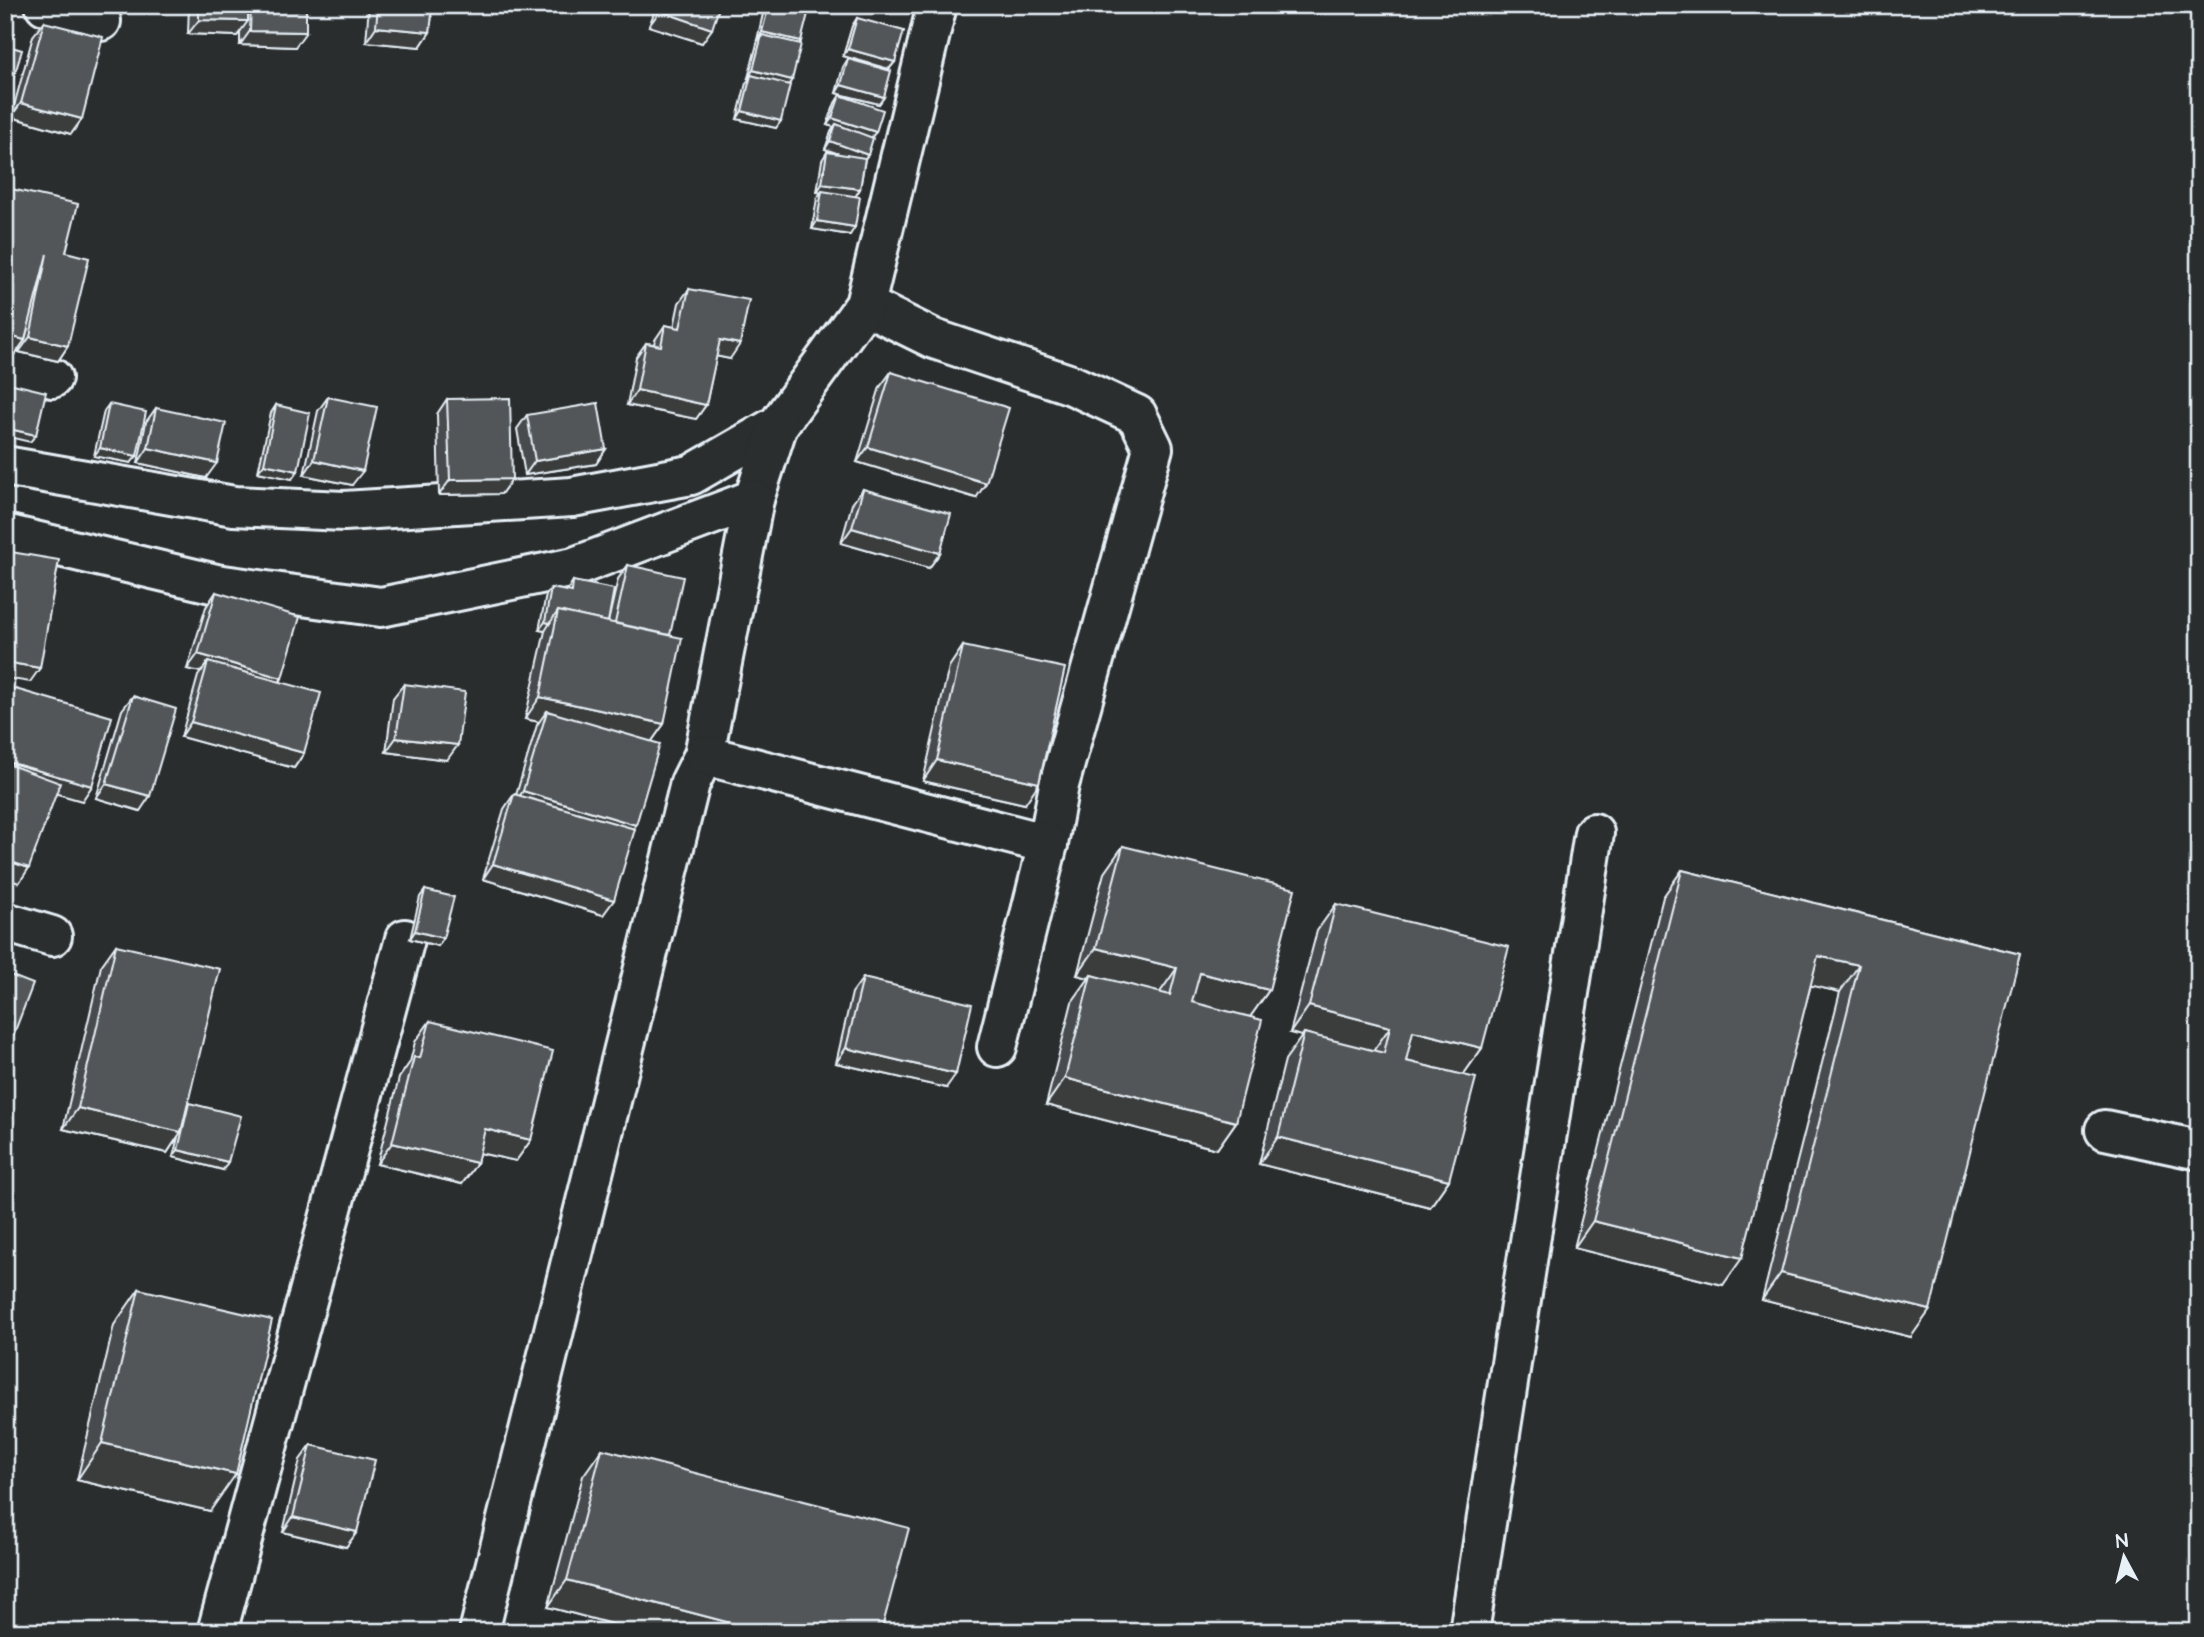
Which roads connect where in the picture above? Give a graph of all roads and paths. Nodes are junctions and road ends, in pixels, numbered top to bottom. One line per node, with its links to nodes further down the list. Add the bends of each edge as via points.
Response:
1 (45, 5): 3 (street)
2 (937, 5): 4 (street)
3 (101, 21)
4 (865, 305): 7 (street); 13 (street, via 934,339 1072,386 1137,415 1153,448 1059,785)
5 (5, 363): 6 (street)
6 (52, 378)
7 (776, 431): 8 (street, via 691,475 572,498 344,511 234,506); 9 (street)
8 (5, 466)
9 (756, 494): 10 (street, via 574,567 381,607 216,584); 11 (street)
10 (5, 534)
11 (704, 755): 13 (street); 21 (street, via 690,783)
12 (1594, 833): 22 (street)
13 (1048, 844): 17 (street)
14 (5, 922): 15 (street)
15 (52, 936)
16 (405, 939): 20 (street)
17 (997, 1047)
18 (2105, 1130): 19 (street)
19 (2199, 1150)
20 (218, 1632)
21 (479, 1632)
22 (1469, 1632)

